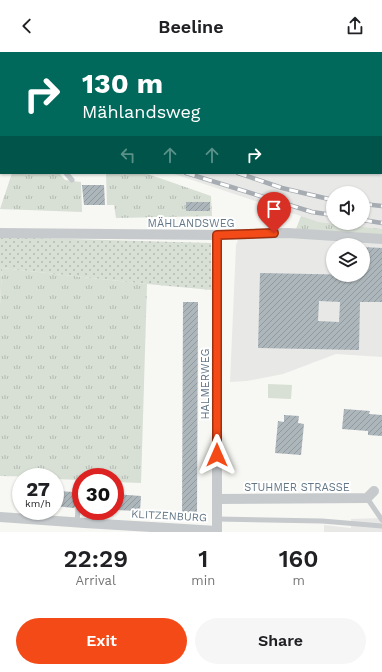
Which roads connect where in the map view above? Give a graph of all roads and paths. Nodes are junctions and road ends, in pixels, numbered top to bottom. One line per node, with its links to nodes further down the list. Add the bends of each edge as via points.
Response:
1 (67, 174): 2 (lane)
2 (72, 180)
3 (0, 233): 4 (street, MÄHLANDSWEG)
4 (217, 235): 5 (street, MÄHLANDSWEG, via 288,232); 8 (street, HALMERWEG)
5 (382, 239)
6 (374, 491): 7 (street)
7 (367, 498): 8 (street, STUHMER STRASSE); 11 (lane)
8 (217, 499): 10 (street, HALMERWEG)
9 (0, 517): 12 (street, KLITZENBURG)
10 (217, 519): 13 (lane, via 322,521); 14 (street, HALMERWEG)
11 (382, 520)
12 (78, 523): 14 (street, KLITZENBURG)
13 (382, 526)
14 (217, 531)

